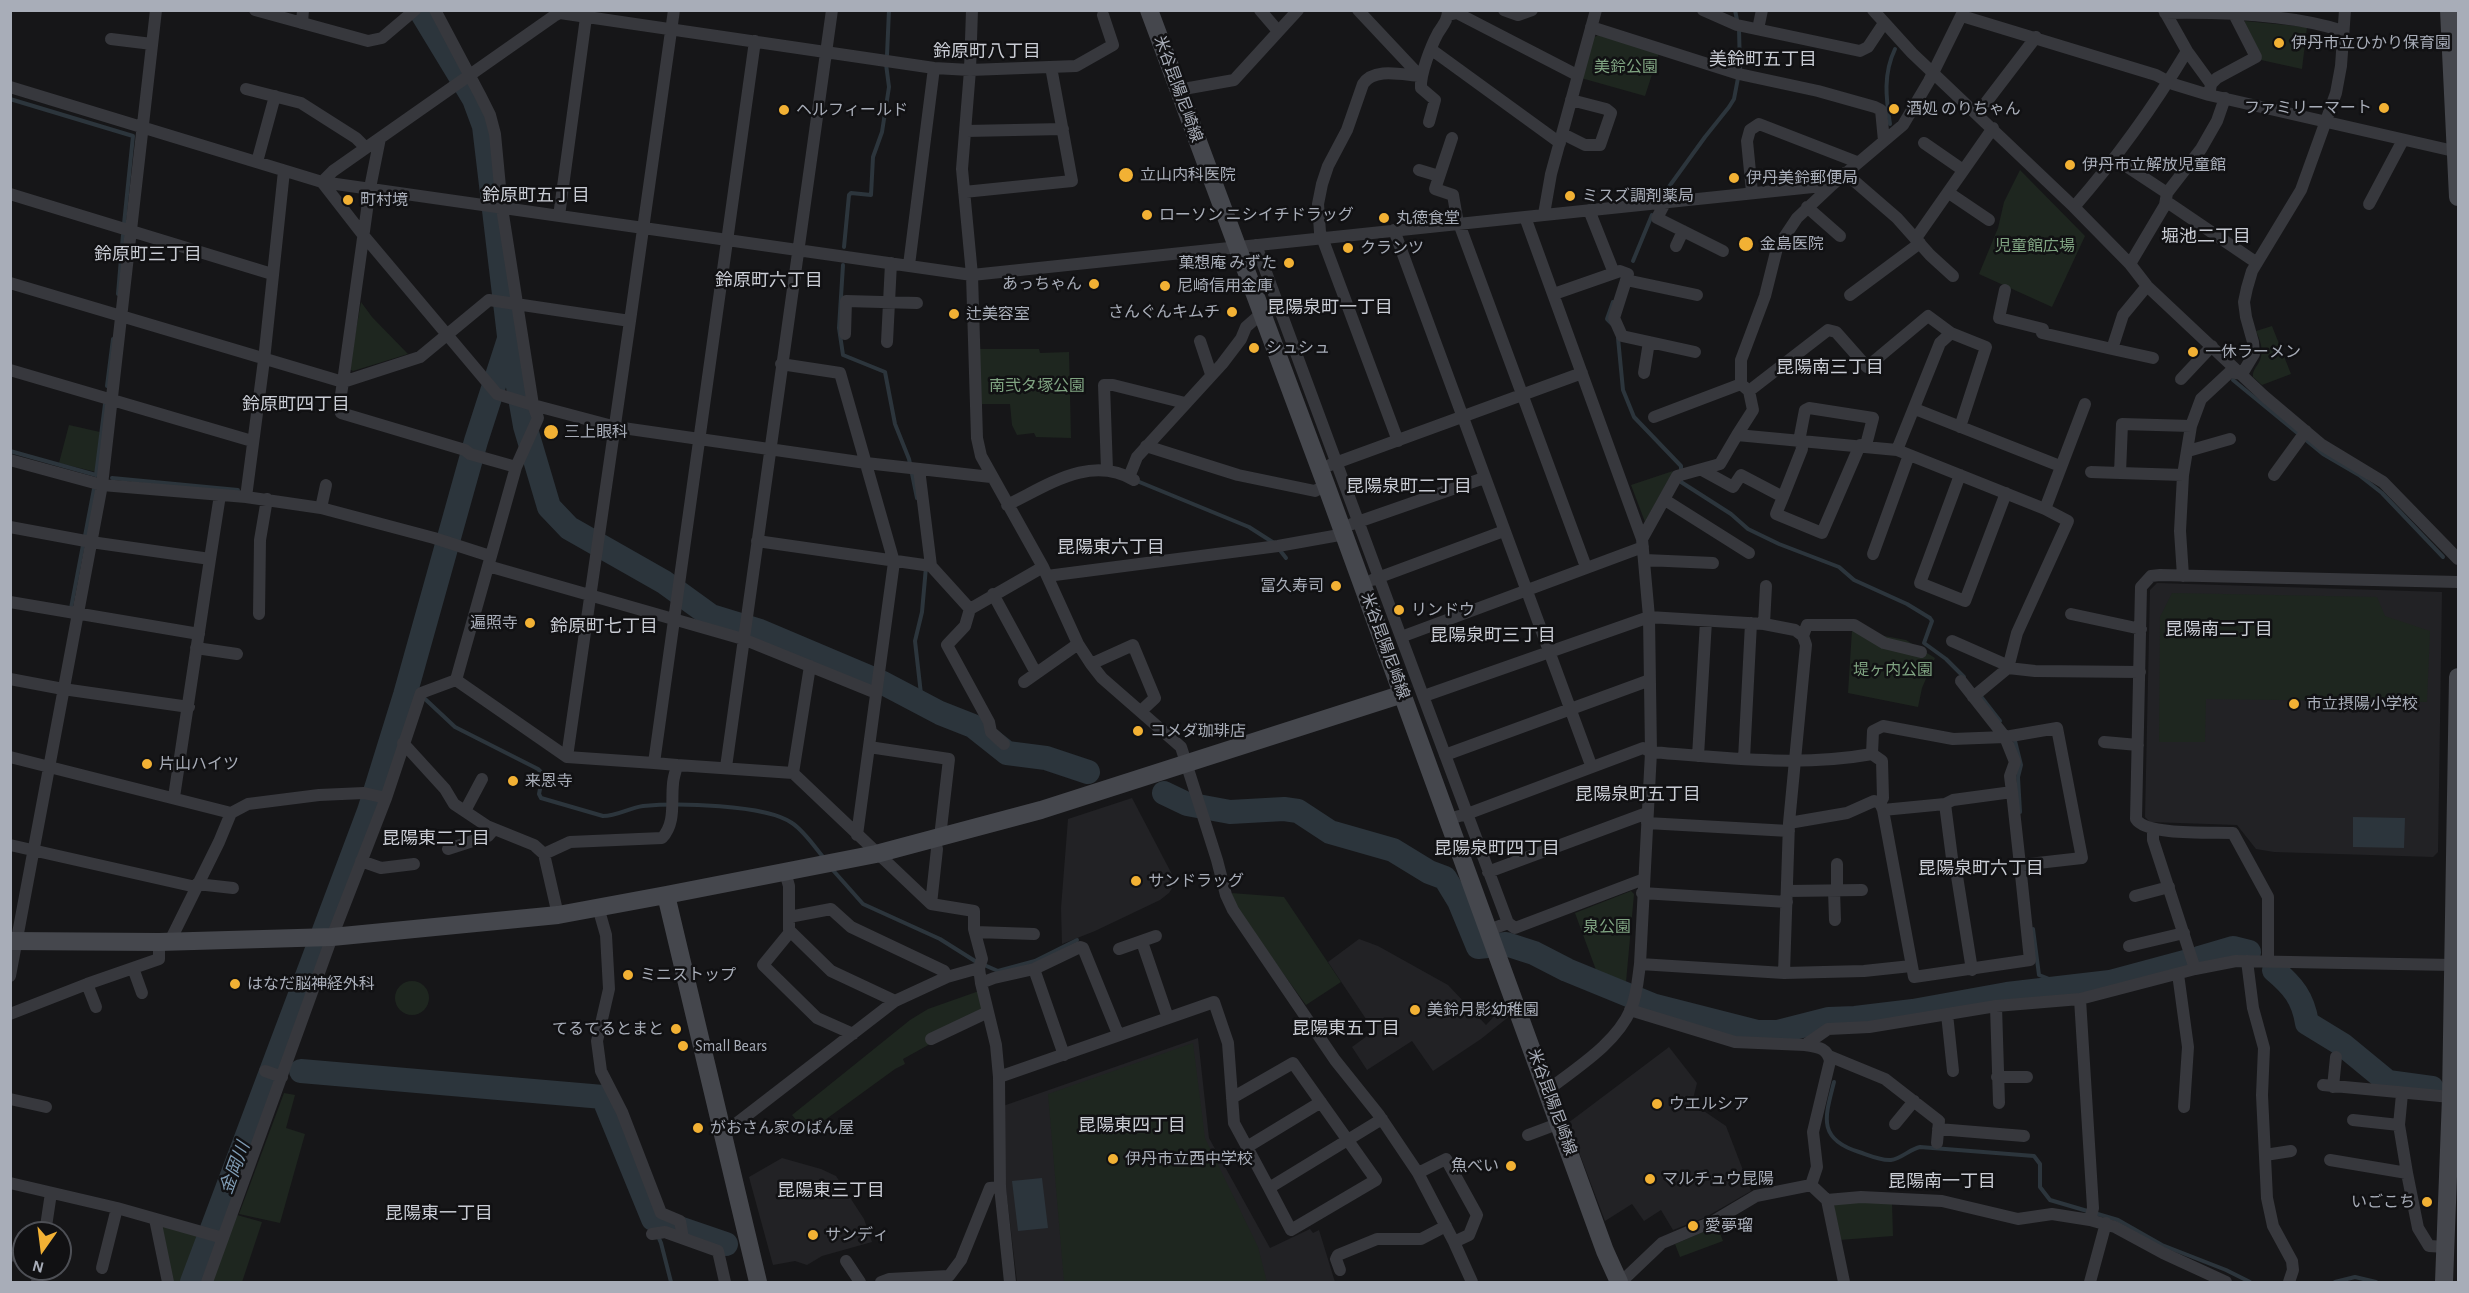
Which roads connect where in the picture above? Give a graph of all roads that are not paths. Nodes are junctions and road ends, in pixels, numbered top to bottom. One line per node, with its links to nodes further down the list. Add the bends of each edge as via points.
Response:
1 (156, 10): 38 (street)
2 (255, 10): 29 (street)
3 (303, 10): 29 (street)
4 (415, 10): 29 (street, via 382,38 368,40)
5 (435, 10): 48 (street)
6 (674, 10): 31 (street)
7 (832, 10): 40 (street)
8 (972, 10): 44 (street)
9 (1149, 10): 53 (street, 米谷昆陽尼崎線)
10 (1260, 10): 33 (street)
11 (1298, 10): 33 (street)
12 (1358, 10): 47 (street)
13 (1504, 10): 14 (street, via 1518,15)
14 (1532, 10)
15 (1596, 10): 30 (street)
16 (1703, 10): 32 (street, via 1737,25)
17 (1762, 10): 32 (street)
18 (1874, 10): 28 (street)
19 (2345, 10): 34 (street)
20 (2450, 10): 71 (street)
21 (2206, 11): 24 (street); 27 (street)
22 (1105, 12): 42 (street, via 1113,45 1076,66)
23 (1453, 12): 39 (street); 46 (street)
24 (2165, 12): 41 (street)
25 (1963, 13): 35 (street); 45 (street)
26 (586, 14): 31 (street); 48 (street, via 560,13); 96 (street)
27 (2235, 16): 34 (street, via 2306,21); 52 (street, via 2256,57 2217,78)
28 (1884, 23): 32 (street, via 1868,47 1860,51); 45 (street)
29 (302, 24)
30 (1591, 27): 46 (street); 68 (street, via 1739,74 1875,107 1881,110)
31 (672, 29): 37 (street); 100 (street)
32 (1758, 29)
33 (1278, 31): 53 (street, via 1234,80)
34 (2343, 31): 59 (street, via 2336,93)
35 (2036, 37): 49 (street); 57 (street)
36 (111, 39): 38 (street)
37 (755, 41): 40 (street); 107 (street)
38 (152, 44): 60 (street)
39 (1432, 50): 47 (street); 66 (street)
40 (826, 51): 43 (street); 112 (street)
41 (2187, 51): 49 (street); 52 (street)
42 (1051, 67): 44 (street); 62 (street)
43 (934, 68): 44 (street); 117 (street)
44 (970, 70): 63 (street)
45 (1932, 72): 57 (street); 68 (street, via 1903,125)
46 (1577, 75): 56 (street)
47 (1420, 76): 58 (street, via 1421,88 1435,100); 106 (street, via 1379,74 1363,84 1322,184 1318,204)
48 (464, 79): 64 (street); 91 (street, via 490,115 495,134)
49 (2169, 81): 52 (street); 72 (street)
50 (10, 87): 60 (street)
51 (246, 89): 54 (street)
52 (2210, 89): 55 (street)
53 (1178, 90): 111 (street, 米谷昆陽尼崎線)
54 (274, 96): 70 (street, via 301,103); 73 (street)
55 (2225, 98): 59 (street); 88 (street, via 2201,149)
56 (1571, 100): 66 (street); 66 (street, via 1611,113 1600,145)
57 (1978, 113): 61 (street)
58 (1429, 122)
59 (2325, 122): 67 (street); 115 (street, via 2301,190)
60 (142, 128): 73 (street); 102 (street)
61 (1993, 128): 76 (street); 93 (street)
62 (1063, 129): 63 (street); 83 (street, via 1072,181)
63 (966, 131): 83 (street)
64 (380, 138): 70 (street); 82 (street)
65 (1452, 138): 79 (street)
66 (1561, 139): 95 (street)
67 (2403, 140): 71 (street); 90 (street)
68 (1884, 141): 74 (street)
69 (1924, 143): 76 (street)
70 (366, 148): 80 (street)
71 (2457, 152): 87 (street)
72 (2114, 158): 88 (street); 93 (street)
73 (257, 162): 77 (street)
74 (1857, 162): 78 (street); 84 (street, via 1760,124 1750,130 1747,141)
75 (1419, 170): 79 (street)
76 (1963, 170): 85 (street)
77 (284, 171): 80 (street); 119 (street)
78 (1845, 173): 81 (street); 108 (street, via 1898,218)
79 (1439, 176): 99 (street, via 1435,189 1453,195)
80 (322, 182): 82 (street); 104 (street)
81 (1832, 185): 84 (street); 92 (street)
82 (370, 189): 91 (street); 104 (street)
83 (964, 192): 120 (street)
84 (1752, 192): 89 (street)
85 (1949, 193): 98 (street); 108 (street)
86 (10, 194): 102 (street)
87 (2458, 197)
88 (2166, 199): 115 (street); 116 (street)
89 (1665, 203): 94 (street); 103 (street, via 1657,218)
90 (2369, 204)
91 (496, 207): 96 (street); 129 (street)
92 (1807, 207): 105 (street); 154 (street, via 1778,248 1741,360)
93 (2074, 207): 116 (street)
94 (1589, 210): 95 (street); 118 (street)
95 (1544, 214): 97 (street)
96 (559, 216): 100 (street)
97 (1525, 217): 99 (street); 126 (street)
98 (1989, 220)
99 (1461, 225): 101 (street); 155 (street)
100 (642, 227): 107 (street); 134 (street)
101 (1394, 230): 106 (street); 162 (street)
102 (132, 231): 119 (street); 133 (street)
103 (1683, 231): 110 (street); 113 (street)
104 (364, 236): 137 (street); 153 (street)
105 (1840, 236)
106 (1322, 238): 109 (street); 171 (street)
107 (728, 240): 112 (street); 168 (street)
108 (1918, 241): 121 (street); 128 (street)
109 (1256, 246): 111 (street); 180 (street)
110 (1676, 246)
111 (1236, 247): 120 (street); 132 (street, 米谷昆陽尼崎線)
112 (798, 249): 114 (street); 146 (street)
113 (1723, 251)
114 (891, 262): 117 (street); 130 (street)
115 (2257, 263): 151 (street, via 2244,302 2254,354)
116 (2130, 264): 124 (street)
117 (909, 265): 120 (street)
118 (1614, 273): 122 (street, via 1629,274); 126 (street)
119 (272, 274): 144 (street)
120 (972, 275): 191 (street, via 977,438)
121 (1953, 276)
122 (1626, 280): 127 (street); 140 (street, via 1614,318 1622,336)
123 (10, 283): 133 (street)
124 (2147, 286): 141 (street); 142 (street, via 2123,315)
125 (2005, 290): 142 (street, via 1999,318 2043,329 2042,333 2053,329)
126 (1554, 294): 150 (street)
127 (1697, 295)
128 (1850, 295)
129 (509, 302): 134 (street); 137 (street, via 489,300); 158 (street)
130 (889, 302): 131 (street); 136 (street, via 846,301); 139 (street)
131 (917, 303)
132 (1262, 313): 149 (street, via 1246,327 1241,339); 180 (street, 米谷昆陽尼崎線)
133 (122, 316): 144 (street); 156 (street)
134 (630, 321): 164 (street)
135 (1951, 333): 154 (street, via 1928,316 1868,367 1836,332 1828,330); 160 (street, via 1940,343); 165 (street, via 1986,347)
136 (845, 334)
137 (448, 335): 153 (street, via 420,357); 158 (street, via 493,390)
138 (1200, 341): 149 (street)
139 (887, 342)
140 (1648, 342): 143 (street); 148 (street)
141 (2212, 346): 151 (street); 152 (street)
142 (2112, 349): 145 (street)
143 (1695, 352)
144 (264, 360): 153 (street); 170 (street)
145 (2145, 361)
146 (781, 364): 175 (street); 179 (street, via 840,373)
147 (10, 370): 156 (street)
148 (1644, 373)
149 (1211, 374): 157 (street)
150 (1582, 374): 155 (street); 210 (street)
151 (2242, 374): 163 (street, via 2230,372 2201,399); 166 (street)
152 (2181, 379)
153 (343, 382): 182 (street, via 341,413)
154 (1745, 388): 161 (street); 167 (street, via 1753,410)
155 (1521, 396): 162 (street); 220 (street)
156 (112, 399): 170 (street); 195 (street)
157 (1185, 403): 174 (street); 184 (street, via 1104,385)
158 (527, 404): 164 (street); 182 (street, via 538,418)
159 (2085, 404): 181 (street)
160 (1915, 409): 165 (street); 177 (street)
161 (1654, 417)
162 (1462, 418): 171 (street); 192 (street)
163 (2192, 426): 176 (street); 187 (street, via 2122,424)
164 (616, 427): 168 (street); 228 (street)
165 (1960, 427): 181 (street)
166 (2306, 431): 190 (street); 214 (street, via 2383,482)
167 (1737, 435): 172 (street); 185 (street, via 1720,464)
168 (699, 438): 175 (street); 235 (street)
169 (2230, 439): 176 (street)
170 (252, 441): 198 (street)
171 (1398, 441): 180 (street)
172 (1801, 442): 173 (street); 173 (street, via 1805,410 1809,408 1873,418); 199 (street, via 1802,449)
173 (1863, 445): 177 (street); 199 (street, via 1822,533 1776,514)
174 (1146, 446): 184 (street, via 1137,457 1132,479); 194 (street, via 1258,480 1315,491)
175 (770, 448): 179 (street); 209 (street)
176 (2188, 451): 189 (street)
177 (1903, 452): 188 (street); 212 (street)
178 (10, 460): 195 (street)
179 (866, 463): 183 (street); 217 (street)
180 (1328, 465): 194 (street, 米谷昆陽尼崎線); 206 (street)
181 (2060, 466): 204 (street)
182 (516, 467): 216 (street)
183 (919, 469): 191 (street); 219 (street)
184 (1107, 470): 202 (street, via 1072,472)
185 (1702, 470): 199 (street, via 1734,487 1741,475); 201 (street, via 1677,476)
186 (2091, 472): 187 (street)
187 (2120, 473): 189 (street)
188 (1960, 475): 196 (street); 196 (street, via 1920,583 1965,601)
189 (2183, 475): 222 (street)
190 (2274, 475)
191 (991, 477): 202 (street)
192 (1484, 478): 206 (street); 207 (street)
193 (326, 484): 203 (street)
194 (1326, 484): 206 (street, 米谷昆陽尼崎線)
195 (102, 485): 197 (street); 208 (street)
196 (2006, 493): 204 (street)
197 (220, 495): 198 (street); 213 (street)
198 (246, 497): 200 (street)
199 (1783, 497)
200 (267, 500): 203 (street); 232 (street, via 260,540)
201 (1665, 500): 210 (street); 211 (street)
202 (1007, 505): 221 (street)
203 (321, 508): 216 (street, via 424,535)
204 (2045, 509): 252 (street, via 2068,521 2017,633)
205 (10, 527): 208 (street)
206 (1348, 528): 221 (street, via 1278,546); 223 (street, 米谷昆陽尼崎線)
207 (1504, 531): 223 (street); 226 (street)
208 (91, 542): 213 (street); 233 (street)
209 (757, 542): 217 (street); 240 (street)
210 (1642, 543): 215 (street); 220 (street)
211 (1749, 553)
212 (1873, 554)
213 (210, 559): 241 (street)
214 (2458, 559)
215 (1645, 560): 218 (street); 234 (street)
216 (489, 561): 228 (street); 257 (street)
217 (894, 562): 219 (street); 261 (street)
218 (1713, 563)
219 (931, 566): 230 (street)
220 (1586, 567): 226 (street)
221 (1045, 572): 227 (street); 245 (street)
222 (2182, 576): 224 (street); 239 (street, via 2151,576 2145,580 2141,587)
223 (1370, 580): 243 (street); 263 (street, 米谷昆陽尼崎線)
224 (2458, 582)
225 (1766, 586): 238 (street)
226 (1528, 590): 243 (street); 247 (street)
227 (993, 594): 230 (street); 254 (street)
228 (591, 596): 235 (street); 280 (street)
229 (10, 602): 233 (street)
230 (970, 609): 272 (street, via 965,626 947,645 991,732)
231 (2071, 613): 239 (street)
232 (259, 614)
233 (78, 615): 241 (street); 262 (street)
234 (1649, 617): 236 (street); 247 (street); 258 (street)
235 (674, 619): 240 (street); 283 (street)
236 (1706, 621): 237 (street); 278 (street)
237 (1751, 623): 238 (street); 281 (street)
238 (1764, 624): 242 (street, via 1795,630)
239 (2141, 629): 253 (street)
240 (744, 631): 251 (street); 288 (street)
241 (199, 634): 246 (street)
242 (1803, 636): 248 (street, via 1807,625 1854,625 1884,643); 282 (street, via 1806,645)
243 (1401, 637): 264 (street)
244 (1952, 641): 252 (street)
245 (1078, 644): 250 (street); 254 (street)
246 (196, 648): 249 (street); 266 (street)
247 (1551, 652): 264 (street); 267 (street)
248 (1921, 652)
249 (237, 654)
250 (1091, 664): 268 (street); 268 (street, via 1133,645 1155,698)
251 (810, 666): 261 (street); 289 (street)
252 (2008, 668): 253 (street); 265 (street)
253 (2140, 672): 273 (street)
254 (1036, 673): 260 (street)
255 (2458, 677): 348 (street)
256 (10, 680): 262 (street)
257 (456, 680): 271 (street, via 420,693); 280 (street)
258 (1650, 680): 267 (street); 275 (street)
259 (1961, 681): 265 (street)
260 (1023, 682)
261 (877, 685): 274 (street)
262 (63, 689): 266 (street); 287 (street)
263 (1403, 694): 284 (street); 300 (street, 米谷昆陽尼崎線)
264 (1424, 696): 277 (street)
265 (1973, 697): 269 (street)
266 (189, 707): 292 (street)
267 (1571, 709): 277 (street); 286 (street)
268 (1141, 711): 284 (street, via 1181,747)
269 (2005, 737): 276 (street, via 1953,740 1883,726 1873,731); 291 (street, via 2014,762 2010,776); 314 (street, via 2057,729 2082,858)
270 (2104, 742): 273 (street)
271 (403, 743): 293 (street); 296 (street)
272 (1004, 744)
273 (2138, 744): 303 (street, via 2136,819)
274 (868, 747): 304 (street); 305 (street, via 949,759)
275 (1651, 752): 278 (street); 286 (street, via 1643,748); 299 (street)
276 (1872, 754): 282 (street); 295 (street, via 1882,761)
277 (1445, 755): 298 (street)
278 (1698, 756): 281 (street)
279 (10, 757): 287 (street)
280 (567, 757): 283 (street)
281 (1744, 759): 282 (street)
282 (1795, 761): 301 (street)
283 (654, 763): 285 (street)
284 (1186, 764): 305 (street); 392 (street, via 1233,910 1335,1060)
285 (677, 765): 288 (street); 309 (street, via 673,809 668,832 662,838 570,842)
286 (1591, 765): 298 (street)
287 (49, 766): 292 (street); 308 (street)
288 (726, 767): 289 (street)
289 (793, 773): 304 (street)
290 (482, 779): 296 (street)
291 (2012, 792): 294 (street); 314 (street)
292 (174, 797): 297 (street)
293 (386, 798): 297 (street, via 364,793 318,795 248,804); 311 (street)
294 (1945, 804): 295 (street); 354 (street)
295 (1881, 807): 301 (street, via 1874,801 1847,813); 349 (street)
296 (465, 812): 302 (street)
297 (231, 813): 318 (street)
298 (1467, 814): 300 (street); 316 (street)
299 (1647, 818): 301 (street); 316 (street); 317 (street)
300 (1448, 819): 339 (street, 米谷昆陽尼崎線)
301 (1789, 827): 325 (street)
302 (494, 829): 307 (street, via 488,836); 309 (street, via 534,845)
303 (2153, 830): 319 (street, via 2152,840); 346 (street, via 2233,833 2268,897)
304 (857, 835): 310 (street)
305 (937, 838): 310 (street); 327 (street)
306 (10, 844): 308 (street)
307 (447, 849)
308 (33, 850): 318 (street); 340 (street)
309 (544, 854): 329 (street)
310 (876, 854): 315 (street); 327 (street)
311 (362, 861): 312 (street, via 381,868); 338 (street)
312 (414, 864)
313 (1837, 864): 321 (street)
314 (2020, 865): 354 (street, via 2030,960)
315 (784, 872): 324 (street); 330 (street, via 789,886)
316 (1488, 872): 332 (street)
317 (1644, 879): 323 (street); 332 (street, via 1515,928)
318 (196, 886): 320 (street); 341 (street)
319 (2169, 887): 326 (street); 335 (street)
320 (233, 888)
321 (1836, 890): 322 (street); 325 (street); 331 (street)
322 (1862, 890)
323 (1642, 892): 325 (street); 347 (street)
324 (666, 895): 328 (street); 398 (street)
325 (1787, 896): 355 (street)
326 (2135, 896)
327 (931, 904): 334 (street, via 974,911)
328 (598, 907): 329 (street); 423 (street, via 606,936 609,988 597,1041 601,1071 622,1112 662,1213 680,1221)
329 (558, 915): 338 (street)
330 (789, 917): 333 (street); 358 (street, via 831,909 851,927 944,971)
331 (1835, 920)
332 (1508, 923): 339 (street)
333 (790, 932): 363 (street, via 831,971); 371 (street, via 763,965 816,1017)
334 (975, 932): 336 (street); 351 (street, via 982,959)
335 (2184, 933): 343 (street); 353 (street)
336 (1034, 934)
337 (1156, 936): 342 (street)
338 (332, 937): 341 (street); 422 (street, via 274,1074)
339 (1492, 938): 383 (street, 米谷昆陽尼崎線)
340 (14, 941): 341 (street); 357 (street)
341 (164, 942): 350 (street, via 159,959)
342 (1142, 942): 344 (street); 370 (street)
343 (2129, 946)
344 (1119, 949)
345 (2247, 961): 346 (street); 353 (street); 405 (street, via 2253,1008 2264,1048)
346 (2268, 961): 348 (street)
347 (1640, 964): 355 (street); 364 (street)
348 (2453, 965): 382 (street)
349 (1911, 966): 354 (street, via 1914,977); 355 (street)
350 (133, 968): 360 (street); 361 (street)
351 (979, 968): 358 (street); 359 (street)
352 (1034, 969): 359 (street); 372 (street, via 1083,948); 375 (street)
353 (2195, 969): 356 (street)
354 (1972, 970)
355 (1784, 973)
356 (2178, 974): 362 (street); 391 (street, via 2188,1047)
357 (10, 975)
358 (947, 977): 363 (street)
359 (981, 983): 367 (street)
360 (87, 984): 366 (street); 368 (street)
361 (142, 993)
362 (2080, 999): 365 (street); 417 (street, via 2093,1208)
363 (896, 1000): 371 (street)
364 (1633, 1002): 374 (street, via 1735,1042); 383 (street, via 1619,1029)
365 (1996, 1006): 369 (street); 380 (street)
366 (96, 1007)
367 (988, 1012): 373 (street); 379 (street)
368 (10, 1014)
369 (1947, 1014): 374 (street, via 1869,1027 1828,1029); 378 (street)
370 (1168, 1018): 372 (street); 385 (street, via 1214,1002 1227,1043)
371 (853, 1034): 398 (street)
372 (1118, 1034): 375 (street)
373 (931, 1039)
374 (1805, 1045): 376 (street, via 1821,1048)
375 (1064, 1055): 379 (street)
376 (1829, 1056): 387 (street, via 1885,1079); 410 (street, via 1813,1132 1816,1167)
377 (2336, 1057): 384 (street, via 2328,1086 2360,1094)
378 (1953, 1071)
379 (999, 1077): 411 (street)
380 (1997, 1077): 381 (street); 389 (street)
381 (2027, 1077)
382 (2454, 1089): 384 (street); 424 (street)
383 (1548, 1090): 394 (street, 米谷昆陽尼崎線)
384 (2402, 1094): 396 (street)
385 (1232, 1098): 388 (street, via 1293,1063); 403 (street, via 1234,1123)
386 (10, 1099): 390 (street)
387 (1914, 1101): 395 (street); 397 (street, via 1939,1121)
388 (1321, 1102): 401 (street); 403 (street)
389 (1999, 1103)
390 (45, 1107)
391 (2184, 1107)
392 (1382, 1119): 401 (street); 407 (street)
393 (2353, 1120): 396 (street)
394 (1560, 1123): 399 (street); 439 (street, 米谷昆陽尼崎線)
395 (1895, 1124)
396 (2399, 1125): 408 (street)
397 (1938, 1129): 400 (street); 402 (street)
398 (724, 1133): 434 (street)
399 (1528, 1136)
400 (2024, 1136)
401 (1350, 1141): 412 (street); 412 (street, via 1376,1180 1291,1230)
402 (1937, 1143)
403 (1247, 1147): 412 (street)
404 (2291, 1151): 405 (street)
405 (2265, 1155): 443 (street, via 2273,1226 2292,1261)
406 (2337, 1165): 408 (street)
407 (1418, 1173): 420 (street); 425 (street, via 1446,1159 1477,1215 1469,1235)
408 (2407, 1173): 424 (street, via 2418,1228 2429,1246)
409 (10, 1183): 413 (street)
410 (1811, 1185): 414 (street); 439 (street, via 1756,1196 1714,1221 1662,1243)
411 (999, 1187): 429 (street, via 990,1188 964,1238 961,1260 949,1276); 437 (street)
412 (1269, 1188)
413 (51, 1193): 415 (street); 418 (street)
414 (1827, 1200): 417 (street, via 1861,1197 1942,1201 2018,1219 2052,1214); 440 (street)
415 (117, 1208): 416 (street); 427 (street)
416 (155, 1219): 422 (street); 431 (street)
417 (2090, 1220): 419 (street)
418 (47, 1221)
419 (2106, 1223): 441 (street); 442 (street)
420 (1446, 1226): 425 (street); 428 (street, via 1421,1239 1372,1241 1338,1255)
421 (652, 1234): 423 (street, via 665,1232)
422 (223, 1238): 432 (street)
423 (683, 1238): 433 (street, via 718,1251)
424 (2451, 1241): 430 (street)
425 (1454, 1242): 438 (street)
426 (846, 1265): 435 (street)
427 (102, 1268)
428 (1340, 1270)
429 (925, 1280): 436 (street)
430 (2443, 1281)
431 (168, 1282)
432 (207, 1282)
433 (725, 1282)
434 (758, 1282)
435 (860, 1282)
436 (881, 1282)
437 (1010, 1282)
438 (1472, 1282)
439 (1620, 1282)
440 (1844, 1282)
441 (2090, 1282)
442 (2226, 1282)
443 (2289, 1282)

